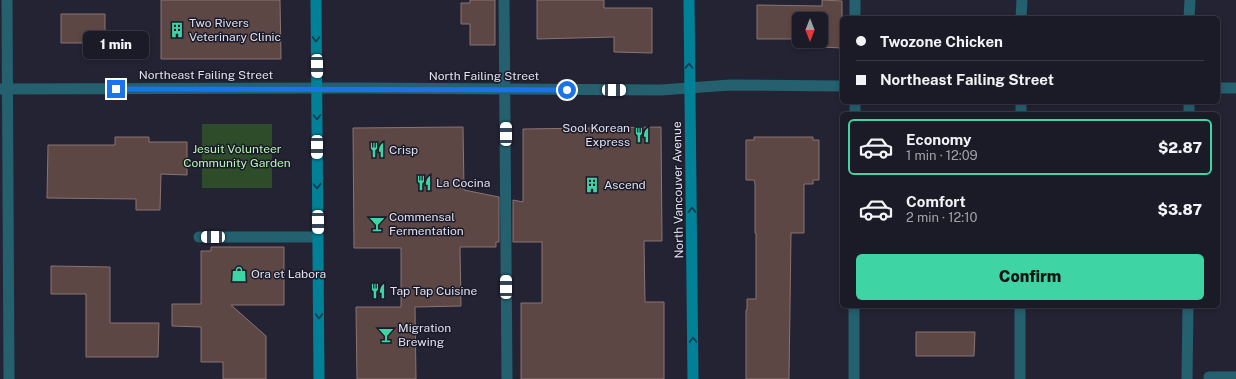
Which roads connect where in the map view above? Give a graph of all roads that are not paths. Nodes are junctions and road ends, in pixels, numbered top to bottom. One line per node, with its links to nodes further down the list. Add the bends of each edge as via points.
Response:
1 (8, 0): 16 (street)
2 (316, 0): 12 (main road, one-way to 12)
3 (504, 0): 17 (street)
4 (689, 0): 13 (main road, North Vancouver Avenue, one-way to 4)
5 (855, 0): 8 (street)
6 (1022, 0): 9 (street)
7 (1190, 0): 10 (street)
8 (855, 16)
9 (1022, 16)
10 (1190, 16)
11 (840, 86): 13 (street, North Failing Street)
12 (317, 88): 16 (street, Northeast Failing Street); 17 (street, North Failing Street); 19 (main road, one-way to 19)
13 (689, 88): 17 (street, North Failing Street); 28 (main road, North Vancouver Avenue, one-way to 13)
14 (1220, 88): 15 (street)
15 (1236, 88)
16 (4, 89): 25 (street)
17 (505, 89): 27 (street)
18 (199, 237): 19 (street)
19 (318, 237): 26 (main road, one-way to 26)
20 (854, 308): 29 (street)
21 (1020, 308): 30 (street)
22 (1188, 308): 31 (street)
23 (1209, 377): 24 (street)
24 (1236, 377)
25 (9, 379)
26 (319, 379)
27 (507, 379)
28 (693, 379)
29 (854, 379)
30 (1020, 379)
31 (1187, 379)

